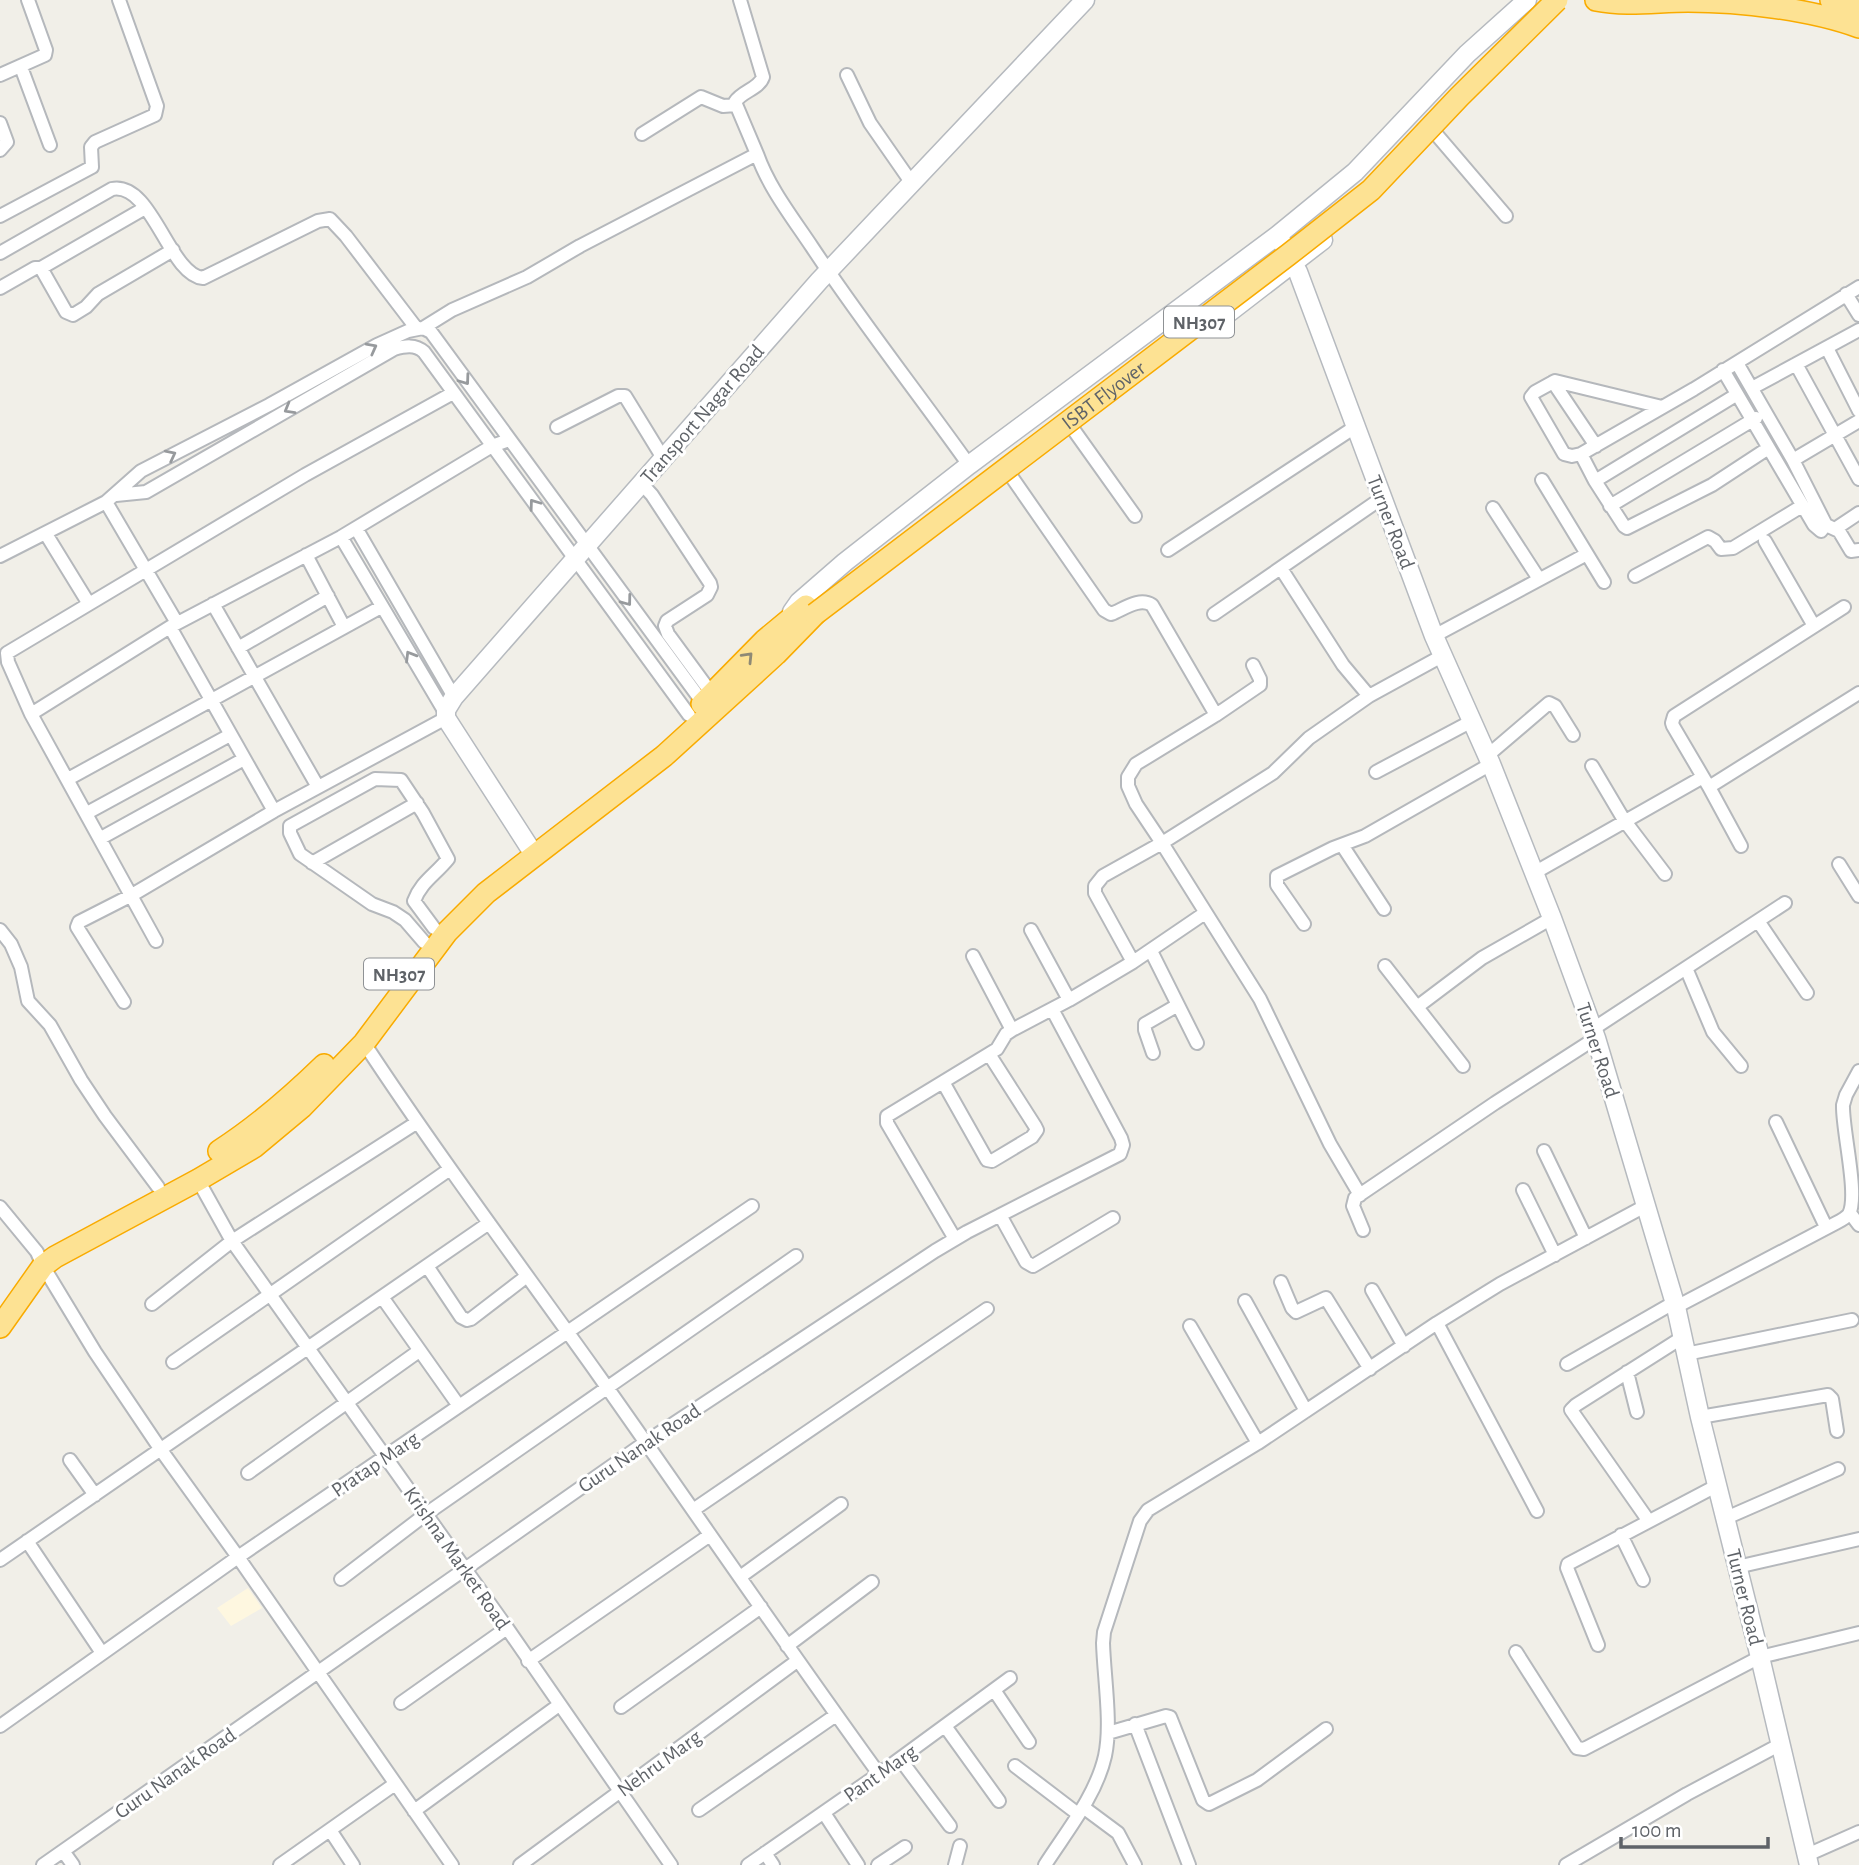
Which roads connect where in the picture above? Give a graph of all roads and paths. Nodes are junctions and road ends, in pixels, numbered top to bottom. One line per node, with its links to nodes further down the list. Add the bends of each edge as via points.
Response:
1 (28, 0): 15 (street, via 46,50 41,58)
2 (119, 0): 27 (street, via 157,106 155,115 95,142 92,167)
3 (740, 0): 18 (street, via 763,77 736,99)
4 (1085, 0): 25 (main road, Transport Nagar Road)
5 (1527, 0): 29 (main road, via 1467,54 1355,172)
6 (1537, 0): 102 (highway, ISBT Flyover / NH307, via 1361,183)
7 (1557, 0): 102 (highway, ISBT Flyover / NH307, bridge, via 1371,190)
8 (1567, 0): 21 (main road)
9 (1596, 0): 14 (highway, via 1718,2 1807,14)
10 (1780, 0): 13 (highway)
11 (1831, 0): 12 (highway)
12 (1859, 6)
13 (1859, 18)
14 (1859, 27)
15 (21, 67): 16 (street); 22 (street)
16 (0, 75)
17 (847, 75): 25 (street, via 870,123)
18 (736, 105): 20 (street, via 717,104 702,96); 24 (street)
19 (0, 123): 23 (street, via 7,140)
20 (642, 134)
21 (1436, 134): 28 (street); 32 (main road, via 1383,190)
22 (50, 145)
23 (0, 150)
24 (757, 154): 34 (street, via 776,194); 39 (street, via 527,277)
25 (911, 182): 34 (main road, Transport Nagar Road)
26 (145, 208): 30 (street); 31 (street, via 136,195 112,188); 33 (street)
27 (0, 216)
28 (1506, 216)
29 (1278, 235): 32 (main road, Turner Road); 67 (main road)
30 (173, 250): 33 (street, via 98,294 73,315 66,312); 39 (street, via 192,275 203,278 330,219)
31 (0, 253)
32 (1294, 265): 57 (main road, Turner Road); 58 (main road)
33 (41, 268): 36 (street)
34 (828, 272): 65 (main road, Transport Nagar Road); 67 (street)
35 (1859, 287): 37 (street)
36 (0, 288)
37 (1846, 294): 38 (street); 43 (street)
38 (1859, 315)
39 (420, 328): 41 (street); 53 (street, one-way to 39, via 377,345); 60 (street, one-way to 60, via 431,332)
40 (1859, 330): 42 (street)
41 (415, 347): 48 (street, via 424,352); 53 (street, one-way to 53, via 394,349)
42 (1827, 348): 44 (street); 51 (street)
43 (1737, 363): 45 (street); 47 (street)
44 (1796, 364): 47 (street); 59 (street)
45 (1723, 370): 49 (street); 50 (street)
46 (1553, 382): 50 (street); 62 (street); 64 (street, via 1532,394 1531,400 1564,454)
47 (1752, 388): 52 (street)
48 (453, 393): 61 (street); 92 (street)
49 (1737, 395): 54 (street); 72 (street)
50 (1662, 407): 62 (street)
51 (1859, 411)
52 (1766, 412): 54 (street); 66 (street)
53 (263, 416): 75 (street, one-way to 53, via 141,471); 75 (street, via 146,492)
54 (1751, 421): 63 (street); 76 (street)
55 (1859, 421): 59 (street)
56 (557, 427): 65 (street, via 625,396)
57 (1355, 427): 74 (main road, Turner Road); 86 (street)
58 (1073, 429): 68 (main road); 80 (street)
59 (1835, 435): 66 (street); 70 (street)
60 (509, 440): 61 (street); 88 (street)
61 (492, 446): 82 (street); 88 (street, one-way to 61)
62 (1596, 446): 64 (street)
63 (1768, 449): 69 (street); 76 (street, via 1632,528 1625,528)
64 (1581, 454): 72 (street)
65 (663, 458): 73 (main road, Transport Nagar Road)
66 (1795, 464): 69 (street); 81 (street)
67 (970, 465): 108 (main road, via 799,602)
68 (1011, 476): 108 (main road, via 818,623); 121 (street, via 1104,610 1111,614 1143,601 1152,605)
69 (1784, 477): 77 (street)
70 (1859, 479)
71 (1542, 480): 89 (street)
72 (1595, 481): 76 (street)
73 (642, 483): 88 (main road, Transport Nagar Road); 105 (street, via 711,587 707,595)
74 (1382, 498): 93 (street); 110 (main road, Turner Road)
75 (111, 499): 83 (street); 92 (street)
76 (1610, 506)
77 (1802, 506): 81 (street, via 1819,530); 94 (street, via 1733,548 1721,549 1709,537)
78 (1493, 508): 95 (street)
79 (1859, 513): 81 (street)
80 (1135, 516)
81 (1831, 527): 87 (street, via 1842,535 1850,551)
82 (356, 528): 84 (street); 117 (street)
83 (46, 534): 91 (street); 98 (street)
84 (341, 537): 90 (street); 100 (street)
85 (1765, 541): 106 (street)
86 (1168, 550)
87 (1859, 550)
88 (580, 552): 109 (street, one-way to 109); 117 (main road, Transport Nagar Road); 119 (street)
89 (1587, 554): 95 (street); 96 (street)
90 (306, 555): 97 (street); 99 (street)
91 (0, 556)
92 (146, 568): 98 (street); 104 (street)
93 (1282, 570): 103 (street); 116 (street, via 1343,665)
94 (1635, 576)
95 (1539, 579): 110 (street)
96 (1604, 582)
97 (328, 596): 107 (street); 111 (street)
98 (89, 604): 120 (street, via 8,653)
99 (213, 604): 104 (street); 111 (street)
100 (380, 607): 107 (street); 122 (street, one-way to 100)
101 (1844, 607): 106 (street)
102 (810, 610): 108 (highway, ISBT Flyover / NH307)
103 (1214, 614)
104 (173, 625): 118 (street); 120 (street)
105 (665, 626): 109 (street); 119 (street)
106 (1814, 626): 131 (street, via 1674,716 1673,726)
107 (344, 627): 114 (street)
108 (790, 628): 119 (highway, NH307, one-way to 108); 141 (highway, NH307, via 664,756)
109 (651, 634): 119 (street)
110 (1434, 636): 112 (main road, Turner Road)
111 (238, 648): 114 (street)
112 (1443, 656): 116 (street); 123 (main road, Turner Road)
113 (1253, 665): 121 (street, via 1260,685)
114 (255, 677): 118 (street); 132 (street)
115 (1859, 693): 131 (street)
116 (1369, 696): 138 (street, via 1309,738 1279,769)
117 (454, 697): 122 (main road, Transport Nagar Road)
118 (213, 700): 124 (street); 130 (street)
119 (701, 704): 141 (highway, NH307)
120 (31, 714): 130 (street)
121 (1216, 715): 138 (street, via 1136,764 1128,777 1131,796)
122 (446, 716): 132 (street); 141 (main road)
123 (1472, 721): 127 (main road, Turner Road); 129 (street)
124 (230, 735): 126 (street); 135 (street)
125 (1573, 735): 127 (street, via 1549,703)
126 (244, 759): 134 (street); 137 (street)
127 (1489, 760): 139 (street, via 1396,820); 144 (main road, Turner Road)
128 (1592, 766): 136 (street)
129 (1376, 772)
130 (68, 779): 135 (street)
131 (1706, 782): 136 (street); 140 (street)
132 (318, 787): 134 (street)
133 (417, 803): 142 (street); 142 (street, via 401,780 375,779 289,826 300,854); 148 (street, via 448,859 425,881)
134 (274, 811): 146 (street)
135 (87, 813): 137 (street)
136 (1624, 820): 144 (street); 145 (street)
137 (101, 838): 146 (street)
138 (1162, 843): 152 (street); 162 (street, via 1103,876 1095,886)
139 (1342, 845): 150 (street); 155 (street, via 1277,876 1277,885)
140 (1741, 846)
141 (531, 851): 158 (highway, NH307, via 477,883); 173 (highway, NH307, via 447,932)
142 (312, 863): 151 (street, via 372,904)
143 (1839, 864): 147 (street)
144 (1534, 873): 153 (main road, Turner Road)
145 (1665, 874)
146 (132, 895): 159 (street); 167 (street, via 85,918 77,927)
147 (1859, 896)
148 (414, 901): 151 (street); 158 (street)
149 (1785, 903): 154 (street)
150 (1384, 909)
151 (393, 912): 158 (street)
152 (1205, 913): 160 (street); 188 (street, via 1260,999 1330,1144)
153 (1552, 918): 169 (street, via 1482,958); 172 (main road, Turner Road)
154 (1758, 921): 164 (street); 165 (street)
155 (1304, 924)
156 (0, 930): 186 (street, via 21,967 29,1001 50,1025 105,1116)
157 (1031, 930): 166 (street)
158 (429, 935): 186 (highway, NH307, via 354,1034 292,1096 244,1135)
159 (156, 941)
160 (1151, 951): 162 (street); 168 (street)
161 (973, 956): 171 (street)
162 (1133, 962): 166 (street)
163 (1385, 966): 169 (street)
164 (1686, 968): 172 (street); 178 (street, via 1713,1032)
165 (1807, 993)
166 (1069, 1000): 170 (street)
167 (124, 1002)
168 (1178, 1005): 174 (street); 175 (street, via 1145,1024)
169 (1417, 1007): 177 (street)
170 (1052, 1009): 171 (street); 193 (street, Guru Nanak Road, via 1121,1138 1122,1150)
171 (1012, 1030): 176 (street)
172 (1594, 1033): 188 (street); 189 (main road, Turner Road)
173 (364, 1043): 181 (street); 185 (highway, NH307, via 302,1108 254,1147)
174 (1197, 1043)
175 (1153, 1053)
176 (989, 1054): 180 (street); 180 (street, via 1035,1126 1032,1137 992,1161 986,1160)
177 (1463, 1066)
178 (1741, 1066)
179 (1859, 1071): 192 (street, via 1843,1105 1854,1173)
180 (943, 1082): 200 (street, via 886,1119)
181 (416, 1122): 184 (street); 201 (street)
182 (1776, 1122): 197 (street)
183 (1544, 1151): 199 (street)
184 (450, 1169): 195 (street); 209 (street)
185 (198, 1180): 201 (street, Krishna Market Road); 204 (highway, NH307)
186 (158, 1187): 204 (highway, NH307)
187 (1523, 1189): 202 (street)
188 (1360, 1195): 198 (street, via 1353,1206)
189 (1647, 1205): 199 (street); 214 (main road, Turner Road)
190 (752, 1206): 220 (street, Pratap Marg)
191 (0, 1207): 204 (street)
192 (1850, 1213): 196 (street); 197 (street)
193 (1000, 1215): 194 (street, via 1026,1262 1033,1266); 200 (street, Guru Nanak Road)
194 (1113, 1219)
195 (489, 1223): 205 (street); 206 (street)
196 (1859, 1225)
197 (1826, 1227): 214 (street)
198 (1363, 1230)
199 (1586, 1238): 202 (street)
200 (955, 1239): 236 (street, Guru Nanak Road)
201 (232, 1241): 209 (street, Krishna Market Road); 213 (street)
202 (1555, 1255): 217 (street)
203 (796, 1256): 229 (street)
204 (40, 1259): 212 (highway, NH307); 219 (highway, NH307); 238 (street, via 94,1352)
205 (427, 1266): 206 (street, via 467,1320); 210 (street)
206 (527, 1276): 220 (street)
207 (1281, 1282): 227 (street, via 1296,1312 1326,1298)
208 (1372, 1290): 221 (street)
209 (270, 1296): 223 (street, Krishna Market Road); 225 (street)
210 (382, 1297): 223 (street); 224 (street)
211 (1245, 1301): 232 (street)
212 (0, 1303)
213 (152, 1304)
214 (1676, 1304): 222 (main road, Turner Road); 226 (street)
215 (987, 1309): 246 (street)
216 (1852, 1320): 222 (street)
217 (1437, 1324): 221 (street); 247 (street)
218 (1191, 1326): 237 (street)
219 (0, 1327)
220 (568, 1332): 229 (street); 231 (street, Pratap Marg)
221 (1404, 1346): 227 (street)
222 (1685, 1346): 228 (street); 234 (main road, Turner Road)
223 (308, 1348): 230 (street, Krishna Market Road); 238 (street)
224 (419, 1351): 230 (street); 231 (street)
225 (173, 1362)
226 (1567, 1364)
227 (1370, 1369): 232 (street)
228 (1627, 1372): 233 (street); 250 (street, via 1574,1406 1572,1412)
229 (607, 1387): 236 (street); 248 (street)
230 (347, 1403): 239 (street, Krishna Market Road); 242 (street)
231 (458, 1406): 239 (street, Pratap Marg)
232 (1306, 1411): 237 (street)
233 (1637, 1412)
234 (1700, 1417): 235 (street, via 1828,1395); 243 (main road, Turner Road)
235 (1837, 1431)
236 (646, 1442): 246 (street); 258 (street, Guru Nanak Road)
237 (1258, 1443): 284 (street, via 1155,1504 1140,1521 1104,1632)
238 (161, 1450): 244 (street); 255 (street)
239 (384, 1457): 248 (street, Krishna Market Road); 255 (street, Pratap Marg)
240 (70, 1460): 244 (street)
241 (1838, 1469): 249 (street)
242 (248, 1473)
243 (1718, 1485): 249 (main road, Turner Road); 250 (street)
244 (95, 1494): 254 (street)
245 (841, 1504): 259 (street)
246 (693, 1510): 251 (street)
247 (1537, 1511)
248 (426, 1514): 258 (street, Krishna Market Road); 260 (street)
249 (1726, 1518): 257 (main road, Turner Road)
250 (1648, 1520): 252 (street)
251 (710, 1535): 259 (street); 271 (street)
252 (1620, 1535): 261 (street); 266 (street, via 1571,1561 1567,1568)
253 (1859, 1539): 257 (street)
254 (27, 1541): 256 (street); 269 (street)
255 (239, 1557): 269 (street, Pratap Marg); 273 (street)
256 (0, 1560)
257 (1737, 1567): 270 (main road, Turner Road)
258 (463, 1568): 264 (street, Krishna Market Road); 273 (street, Guru Nanak Road)
259 (740, 1577): 263 (street)
260 (341, 1579)
261 (1643, 1580)
262 (872, 1582): 267 (street)
263 (761, 1608): 267 (street); 278 (street)
264 (507, 1628): 271 (street, Krishna Market Road); 276 (street)
265 (1859, 1633): 270 (street)
266 (1598, 1645)
267 (787, 1646): 272 (street)
268 (1516, 1652): 270 (street, via 1577,1748 1584,1749)
269 (102, 1653): 281 (street, Pratap Marg)
270 (1760, 1657): 286 (main road, Turner Road)
271 (528, 1661): 277 (street, Krishna Market Road)
272 (797, 1661): 279 (street); 291 (street, Nehru Marg)
273 (317, 1673): 290 (street); 302 (street, Guru Nanak Road)
274 (1010, 1678): 275 (street, Pant Marg)
275 (994, 1690): 282 (street, Pant Marg); 285 (street)
276 (401, 1703)
277 (559, 1705): 291 (street, Krishna Market Road); 294 (street)
278 (621, 1707)
279 (836, 1714): 289 (street); 293 (street)
280 (1135, 1724): 283 (street, via 1170,1717 1207,1804 1257,1780); 284 (street); 319 (street)
281 (0, 1726)
282 (945, 1726): 287 (street, Pant Marg); 292 (street)
283 (1326, 1728)
284 (1108, 1733): 295 (street, via 1102,1766)
285 (1029, 1742)
286 (1779, 1745): 304 (main road, Turner Road); 320 (street)
287 (900, 1759): 289 (street, Pant Marg); 297 (street)
288 (1014, 1766): 295 (street)
289 (879, 1774): 296 (street, Pant Marg)
290 (395, 1784): 294 (street); 298 (street)
291 (621, 1792): 310 (street, Nehru Marg); 311 (street, Krishna Market Road)
292 (999, 1801)
293 (699, 1810)
294 (414, 1811): 309 (street)
295 (1080, 1811): 317 (street); 318 (street, via 1118,1833)
296 (824, 1812): 303 (street, Pant Marg); 314 (street)
297 (950, 1826)
298 (330, 1830): 307 (street); 308 (street)
299 (1859, 1832): 304 (street)
300 (960, 1846): 316 (street)
301 (905, 1847): 315 (street)
302 (63, 1851): 305 (street, Guru Nanak Road); 306 (street)
303 (765, 1853): 312 (street, Pant Marg); 313 (street)
304 (1808, 1860)
305 (43, 1865)
306 (73, 1865)
307 (279, 1865)
308 (353, 1865)
309 (452, 1865)
310 (520, 1865)
311 (671, 1865)
312 (748, 1865)
313 (773, 1865)
314 (858, 1865)
315 (878, 1865)
316 (955, 1865)
317 (1045, 1865)
318 (1135, 1865)
319 (1189, 1865)
320 (1566, 1865)

